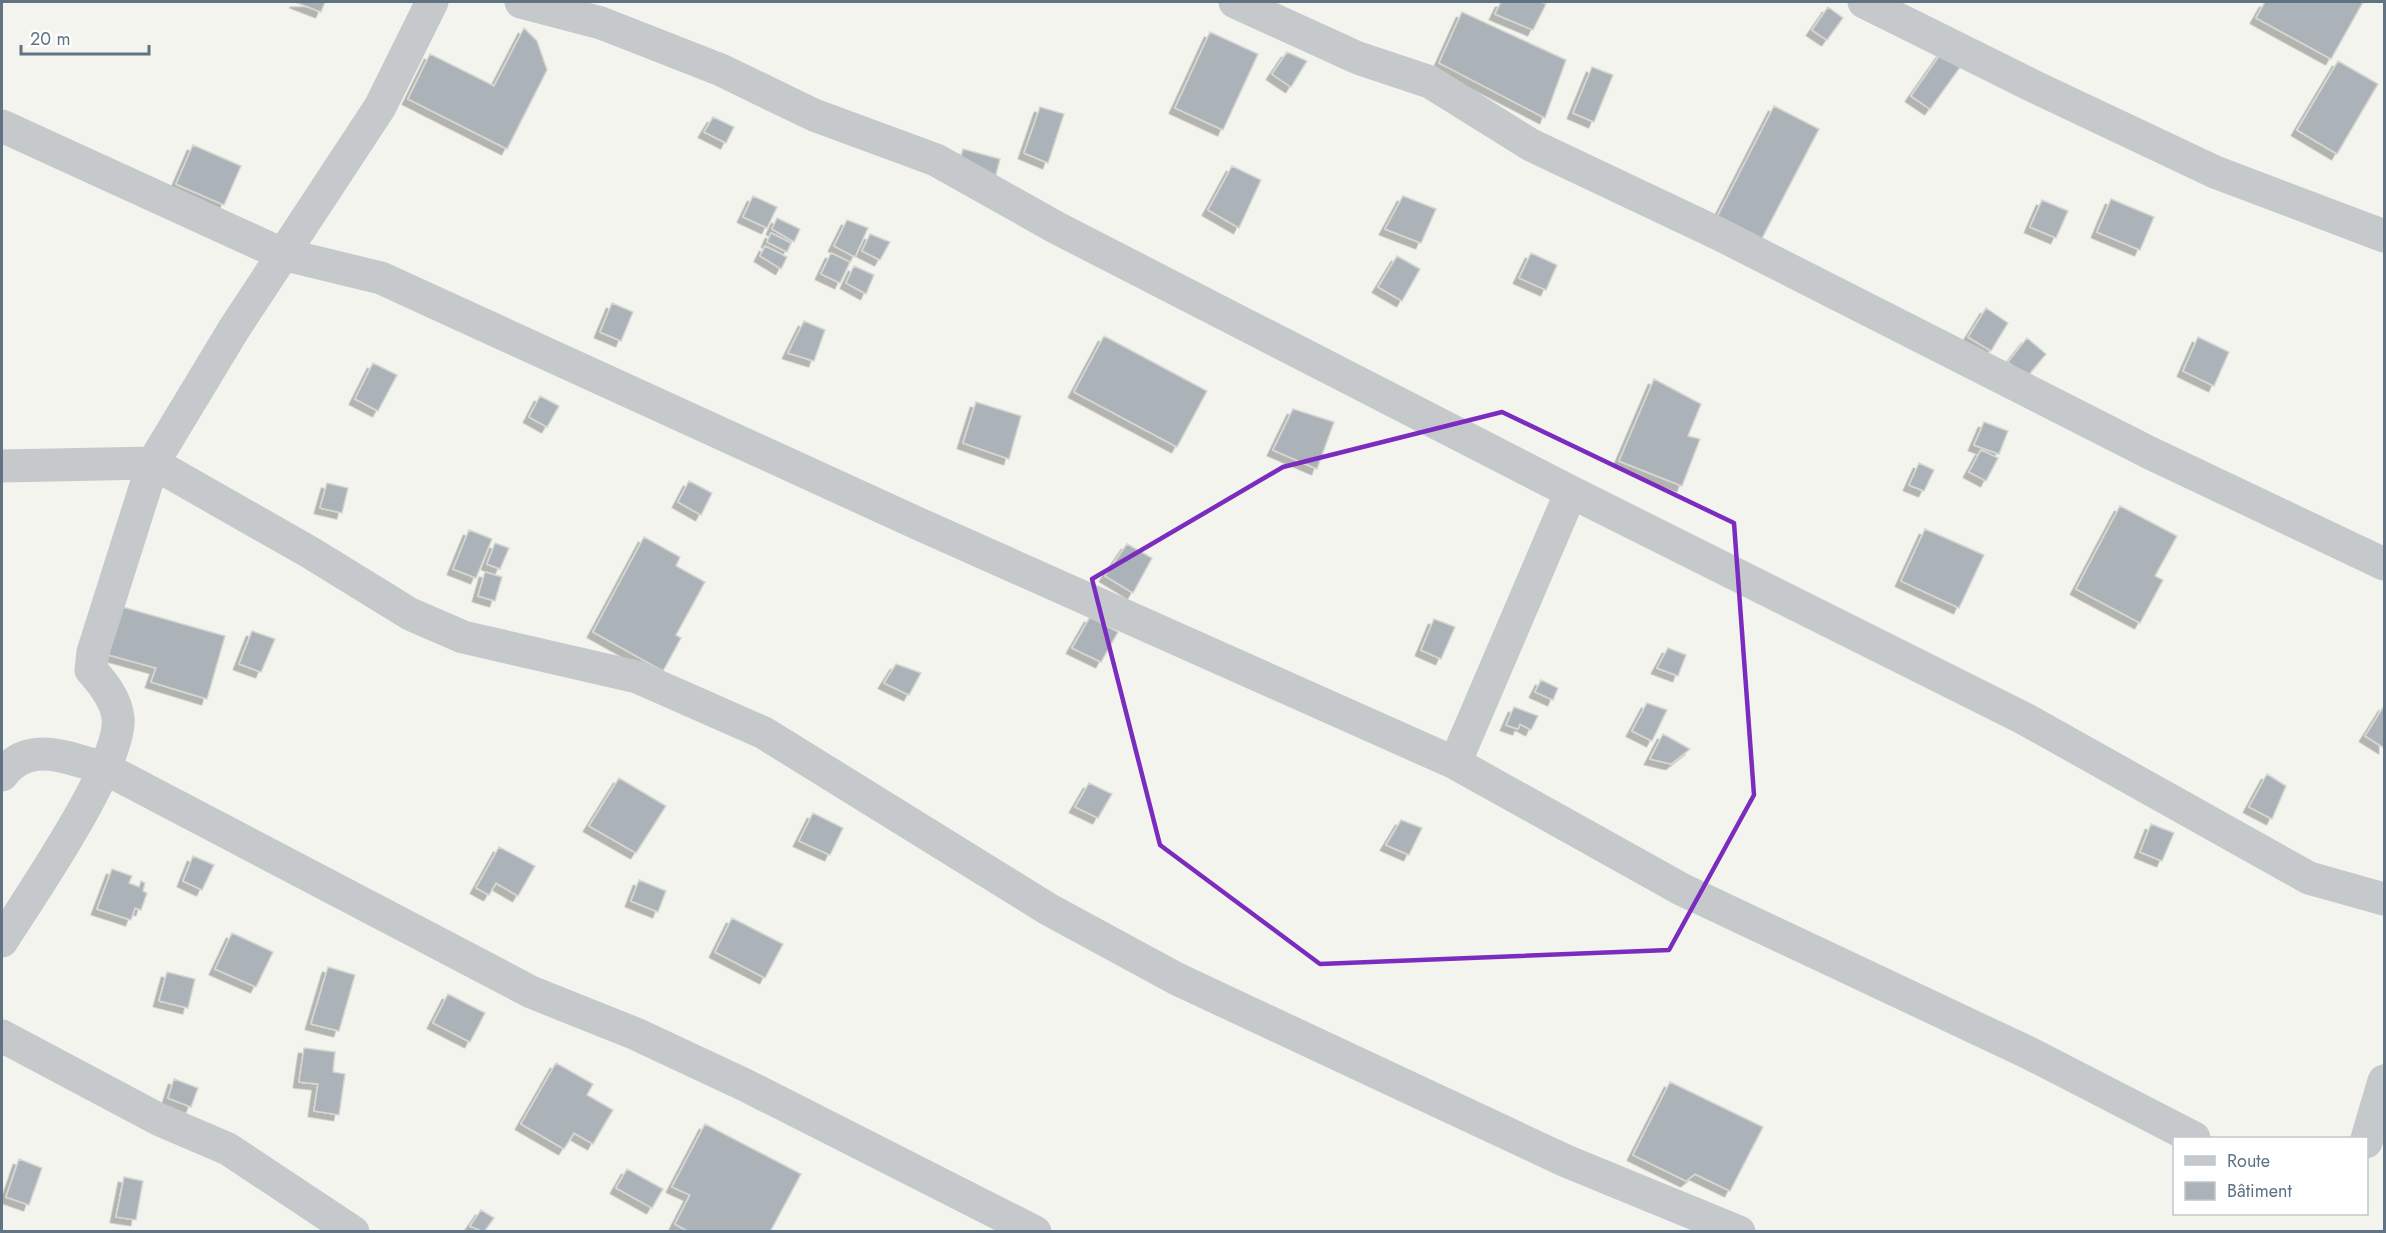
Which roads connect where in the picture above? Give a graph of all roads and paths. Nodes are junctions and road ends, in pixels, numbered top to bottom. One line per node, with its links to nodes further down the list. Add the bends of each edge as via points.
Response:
1 (432, 2): 7 (street, via 380,107)
2 (521, 2): 10 (street, via 601,23 721,70 814,115 936,160 1057,228)
3 (1235, 2): 11 (street, via 1358,58 1430,82 1531,145 1719,234 2150,453)
4 (1864, 2): 6 (street, via 2215,172)
5 (2, 126): 7 (street)
6 (2385, 236)
7 (282, 254): 8 (street); 12 (street, via 381,278)
8 (153, 463): 9 (street); 13 (street, via 93,652 91,670 104,685 118,718); 23 (street, via 410,614 463,637 637,677 764,733 1048,909 1178,980 1566,1161)
9 (2, 466)
10 (1570, 492): 12 (street); 15 (street, via 2025,719 2309,878)
11 (2385, 564)
12 (1455, 763): 19 (street, via 1681,889 2029,1053)
13 (106, 769): 14 (street, via 46,753 17,760); 16 (street); 22 (street, via 531,993 636,1034 745,1085)
14 (2, 774)
15 (2385, 899)
16 (2, 941)
17 (2, 1036): 21 (street, via 158,1119 228,1149)
18 (2382, 1091): 20 (street)
19 (2192, 1137)
20 (2368, 1139)
21 (353, 1232)
22 (1035, 1232)
23 (1739, 1232)

